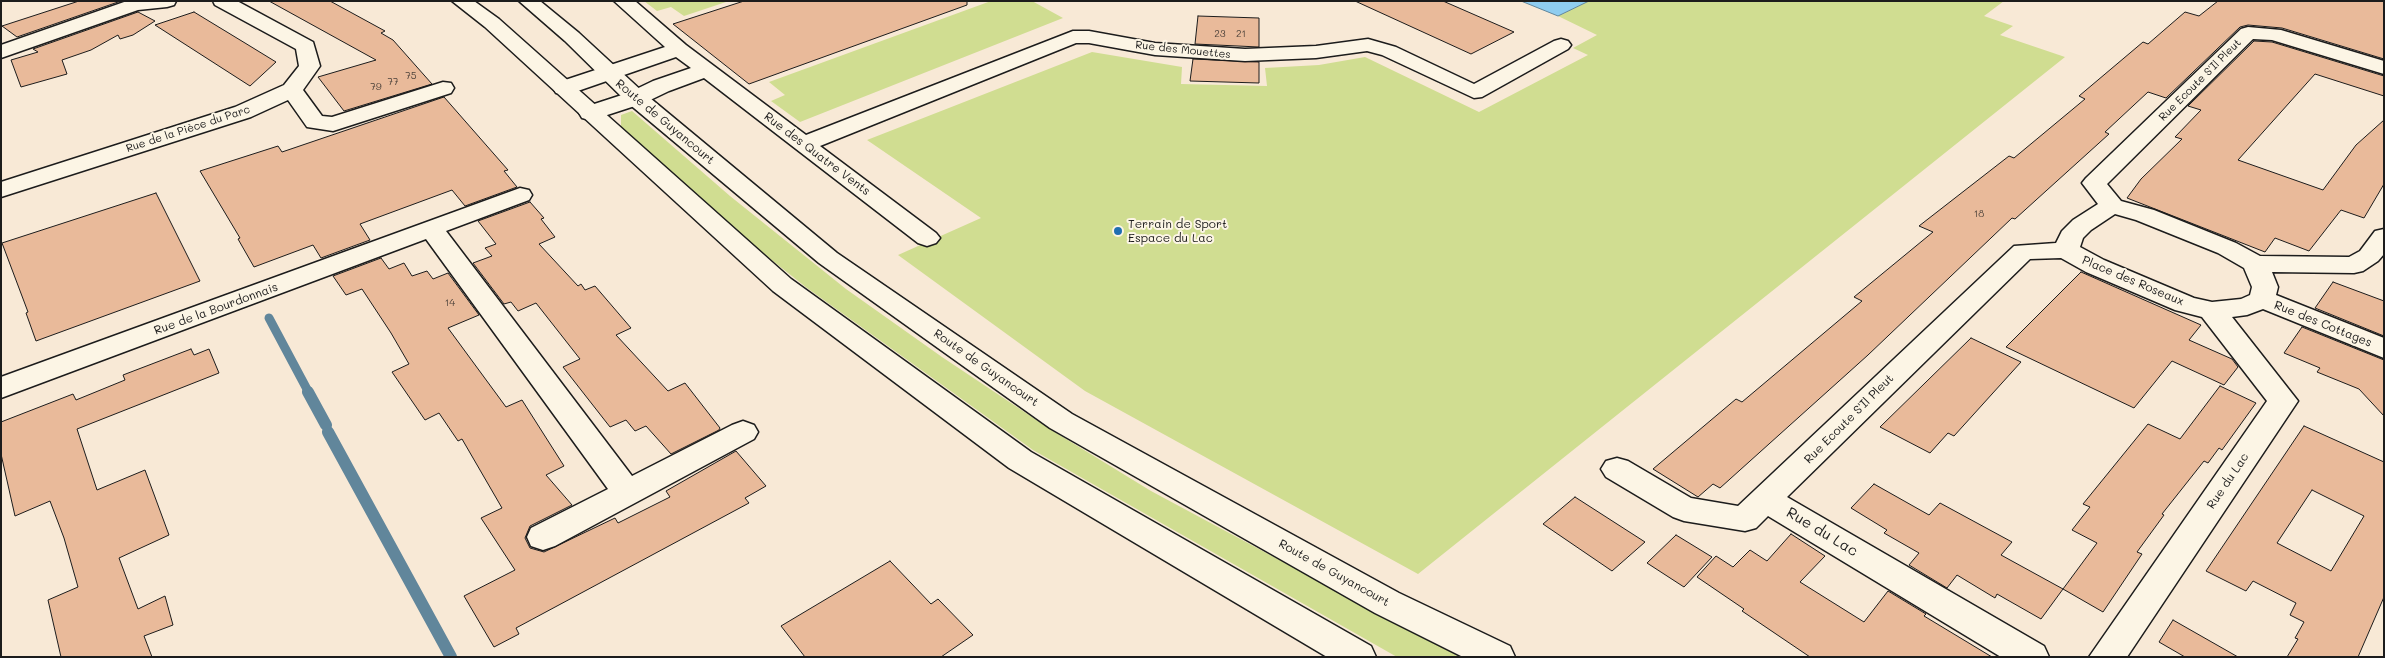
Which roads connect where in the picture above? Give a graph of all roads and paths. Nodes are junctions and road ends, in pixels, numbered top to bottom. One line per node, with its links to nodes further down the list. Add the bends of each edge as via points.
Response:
1 (167, 1): 8 (street, via 135,5)
2 (222, 1): 14 (street, Rue de la Pièce du Parc, via 306,46 310,66)
3 (461, 1): 13 (street, via 492,23)
4 (528, 1): 11 (street, Route de Guyancourt, via 572,37)
5 (623, 1): 7 (street, Rue des Quatre Vents)
6 (1561, 45): 17 (street, Rue des Mouettes, via 1474,92 1389,51 1368,45 1245,56 1155,49 1073,37)
7 (679, 50): 10 (street, Rue des Quatre Vents); 11 (street)
8 (1, 52)
9 (2384, 68): 20 (street, Rue Ecoute S'Il Pleut, via 2274,34 2248,33 2094,183)
10 (707, 70): 15 (street); 17 (street, Rue des Quatre Vents)
11 (609, 75): 13 (street); 15 (street, Route de Guyancourt)
12 (443, 88): 14 (street, via 333,124 315,122)
13 (564, 88): 16 (street)
14 (292, 90): 18 (street, Rue de la Pièce du Parc, via 244,112)
15 (636, 98): 16 (street); 36 (street, Route de Guyancourt, via 828,258 1061,421 1387,603)
16 (590, 113): 35 (street, via 782,286 1020,460)
17 (804, 144): 23 (street, Rue des Quatre Vents)
18 (1, 190)
19 (520, 195): 21 (street, Rue de la Bourdonnais)
20 (2112, 206): 24 (street, via 2082,225 2071,236); 25 (street, via 2228,248)
21 (430, 229): 29 (street, Rue de la Bourdonnais); 32 (street)
22 (2384, 236): 25 (street, via 2368,256 2354,265)
23 (927, 238)
24 (2066, 250): 27 (street, Place des Roseaux, via 2095,266 2185,304); 33 (street, Rue Ecoute S'Il Pleut, via 2023,251)
25 (2256, 264): 26 (street, via 2265,287)
26 (2262, 299): 27 (street, Place des Roseaux, via 2247,307); 28 (street, Rue des Cottages)
27 (2212, 311): 38 (street, Rue du Lac, via 2283,401)
28 (2384, 350)
29 (1, 388)
30 (743, 432): 32 (street)
31 (1617, 469): 33 (street, Rue Ecoute S'Il Pleut, via 1684,509 1745,519)
32 (627, 492): 34 (street)
33 (1767, 500): 37 (street, Rue du Lac)
34 (543, 537)
35 (1358, 657)
36 (1497, 657)
37 (2031, 657)
38 (2107, 657)

